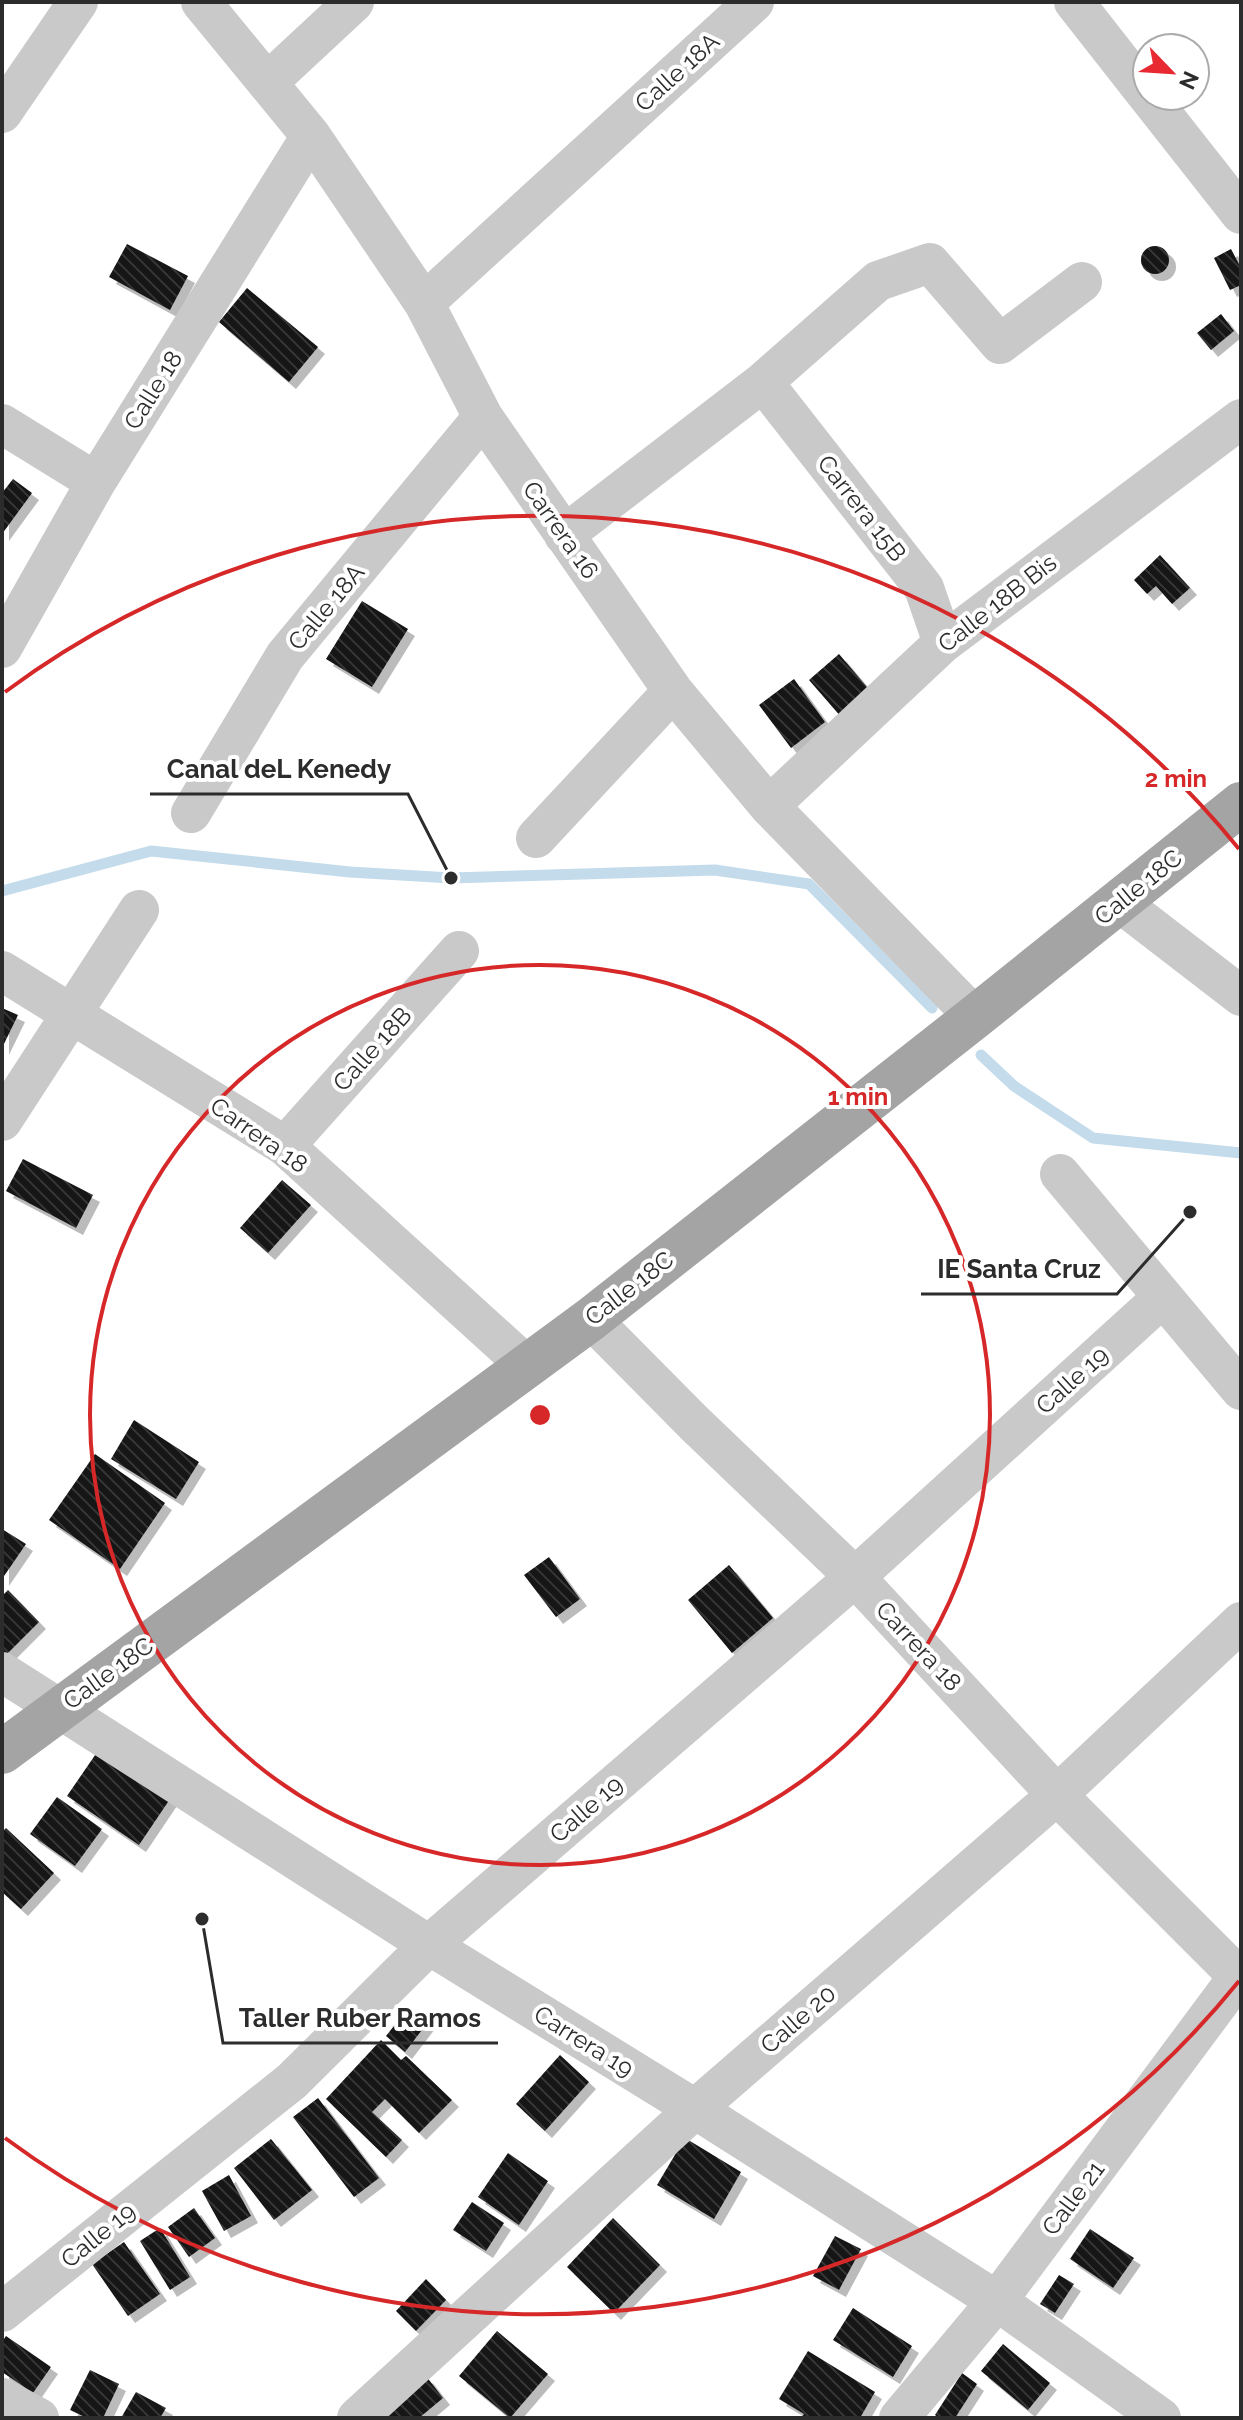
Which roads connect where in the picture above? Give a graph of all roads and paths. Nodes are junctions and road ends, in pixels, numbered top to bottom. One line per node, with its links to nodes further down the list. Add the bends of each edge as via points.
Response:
1 (78, 2): 9 (street)
2 (201, 2): 7 (street, Carrera 16)
3 (354, 2): 7 (street)
4 (754, 2): 13 (street, Calle 18A)
5 (1074, 2): 6 (street)
6 (1131, 75)
7 (268, 82): 10 (street, Carrera 16)
8 (1162, 112): 11 (street)
9 (2, 113)
10 (311, 136): 13 (street, Carrera 16); 18 (street, Calle 18)
11 (1233, 187)
12 (1082, 282): 14 (street, via 1000,344 930,263 878,281)
13 (424, 303): 15 (street, Carrera 16)
14 (763, 382): 19 (street); 20 (street, Carrera 15B, via 924,588)
15 (483, 417): 19 (street, Carrera 16); 25 (street, Calle 18A, via 285,656)
16 (1241, 419): 20 (street, Calle 18B Bis)
17 (2, 424): 18 (street)
18 (96, 482): 21 (street, Calle 18)
19 (564, 535): 22 (street, Carrera 16)
20 (943, 643): 24 (street, Calle 18B Bis)
21 (2, 648)
22 (673, 691): 24 (street, Carrera 16); 26 (street)
23 (1241, 804): 27 (main road, Calle 18C)
24 (769, 806): 33 (street, Carrera 16)
25 (191, 813)
26 (536, 838)
27 (1119, 902): 31 (street); 33 (main road, Calle 18C)
28 (139, 910): 32 (street)
29 (459, 951): 35 (street, Calle 18B)
30 (2, 971): 32 (street, Carrera 18)
31 (1241, 996)
32 (70, 1014): 34 (street); 35 (street, Carrera 18)
33 (975, 1017): 38 (main road, Calle 18C)
34 (2, 1121)
35 (285, 1146): 39 (street, Carrera 18)
36 (1060, 1174): 37 (street)
37 (1163, 1297): 40 (street); 41 (street, Calle 19)
38 (591, 1319): 39 (main road, Calle 18C); 41 (street, Carrera 18)
39 (526, 1365): 44 (main road, Calle 18C)
40 (1241, 1390)
41 (855, 1577): 46 (street, Carrera 18); 47 (street, Calle 19)
42 (1241, 1622): 46 (street, Calle 20)
43 (2, 1672): 44 (street, Carrera 19)
44 (61, 1708): 45 (main road, Calle 18C); 47 (street, Carrera 19)
45 (2, 1752)
46 (1057, 1795): 48 (street, Carrera 18); 49 (street, Calle 20)
47 (429, 1945): 49 (street, Carrera 19); 51 (street, Calle 19, via 292,2081)
48 (1240, 1976): 50 (street, Calle 21)
49 (695, 2109): 50 (street, Carrera 19); 54 (street, Calle 20)
50 (997, 2301): 55 (street, Calle 21); 56 (street, Carrera 19)
51 (2, 2312)
52 (2, 2398): 53 (street)
53 (39, 2418)
54 (357, 2418)
55 (899, 2418)
56 (1161, 2418)

